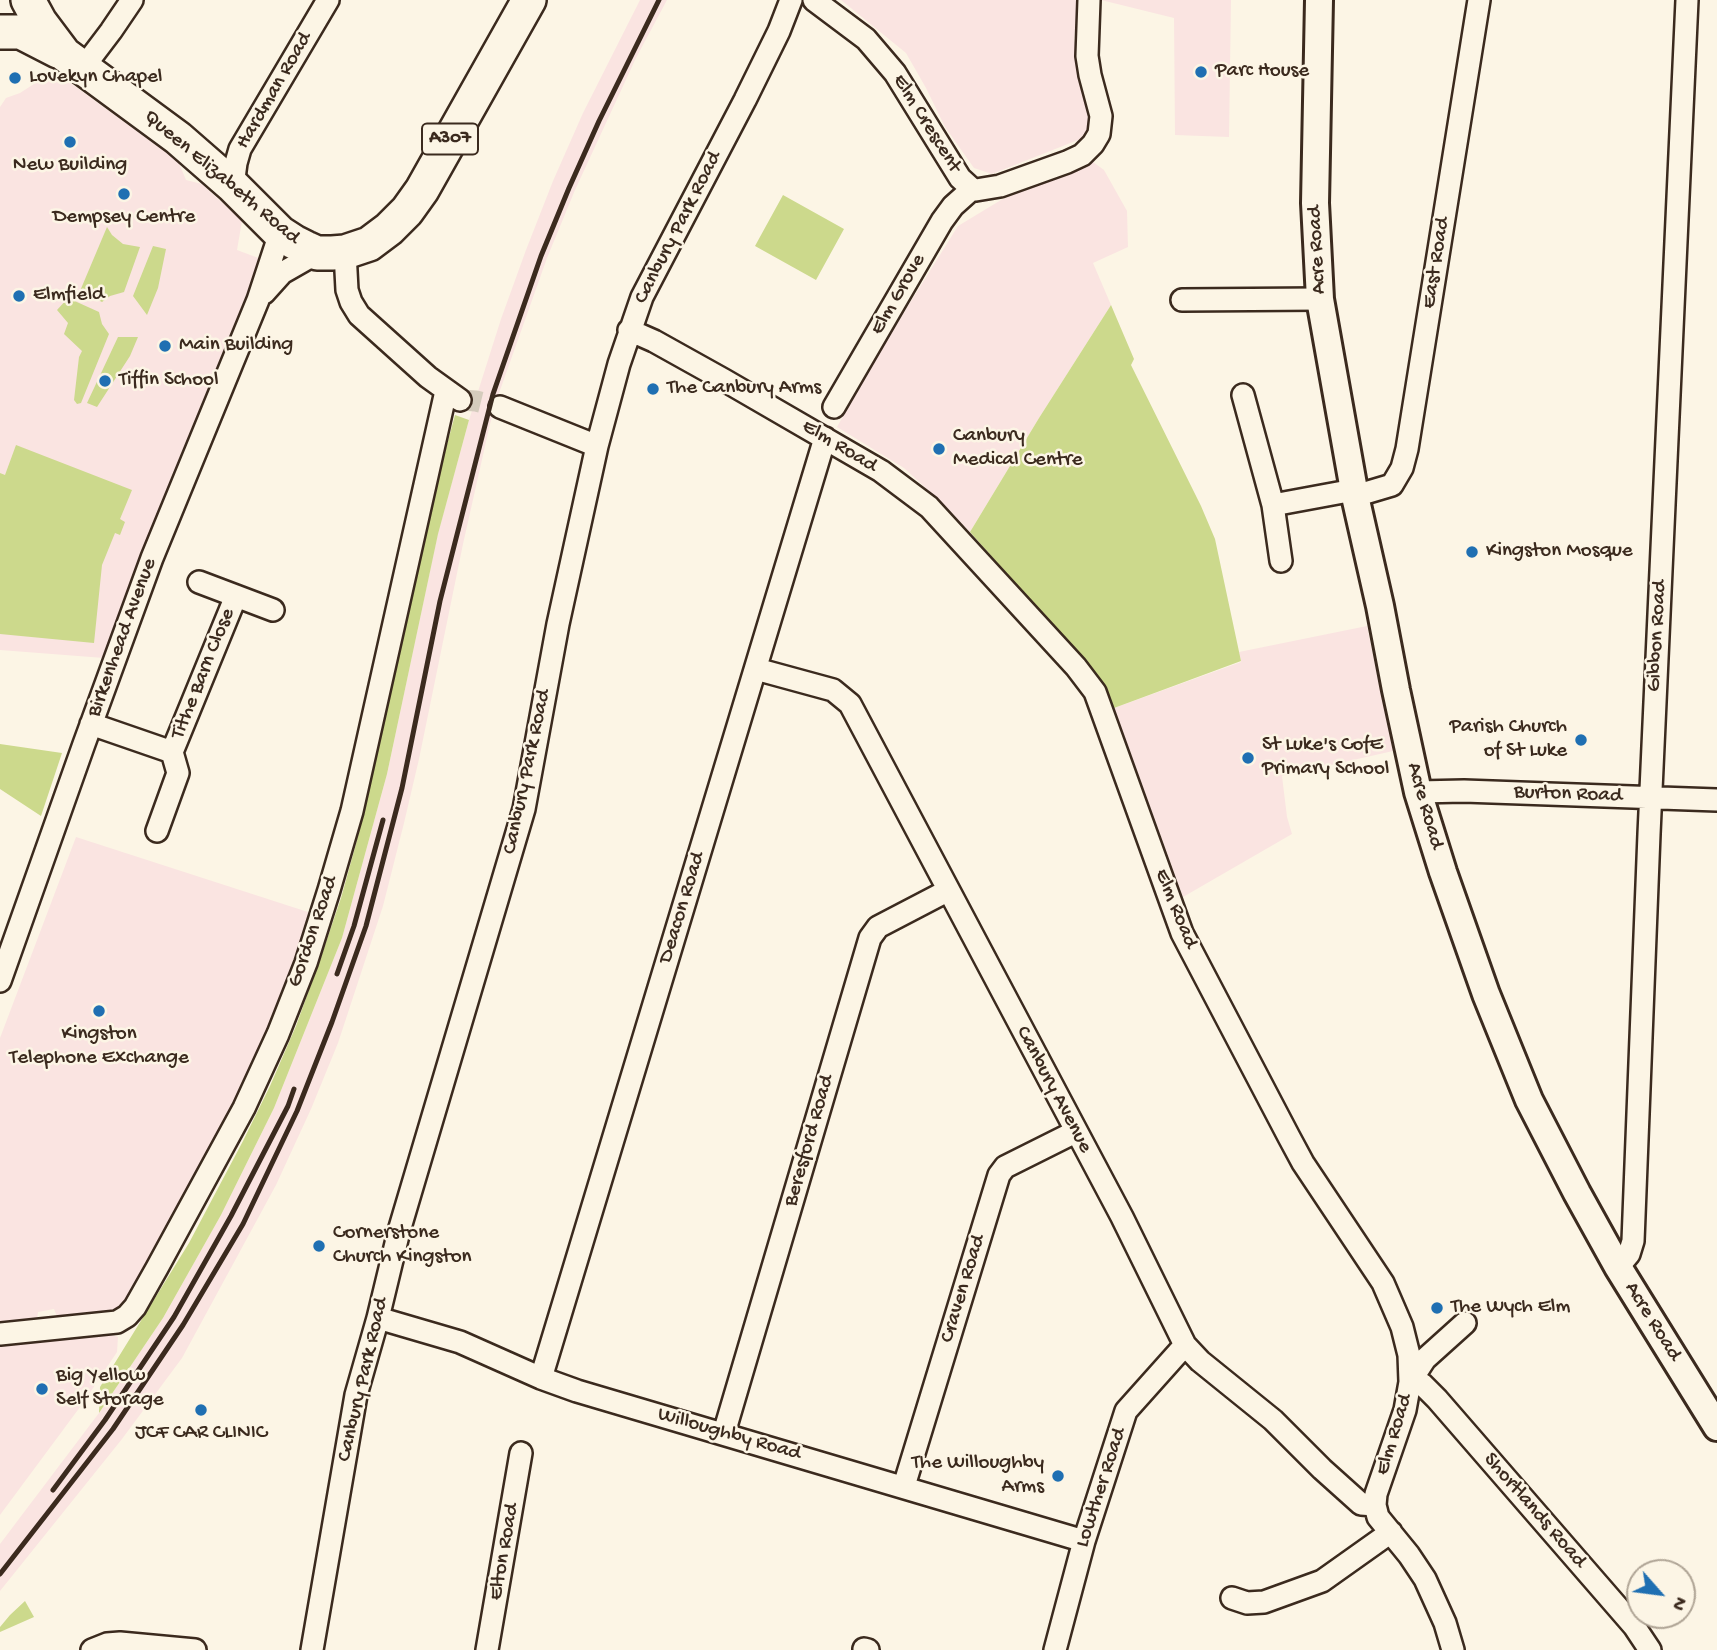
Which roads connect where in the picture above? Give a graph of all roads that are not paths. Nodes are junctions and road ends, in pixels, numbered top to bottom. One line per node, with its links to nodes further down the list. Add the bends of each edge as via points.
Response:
1 (28, 0): 12 (main road, Queen Elizabeth Road)
2 (132, 0): 12 (street, via 111,31)
3 (328, 0): 13 (street, Hardman Road, via 240,149)
4 (528, 0): 16 (main road, A307, via 407,211 369,244)
5 (792, 0): 20 (street, Canbury Park Road)
6 (814, 0): 14 (street, Elm Crescent, via 874,47 960,178)
7 (1088, 0): 14 (street, Elm Crescent, via 1087,56 1101,116 1093,144 1067,162 1000,186)
8 (1319, 0): 17 (street, Acre Road, via 1315,203)
9 (1479, 0): 26 (street, East Road, via 1407,449 1392,485)
10 (1687, 0): 36 (street, Gibbon Road)
11 (0, 32): 12 (main road, via 21,32)
12 (73, 61): 13 (main road, Queen Elizabeth Road, via 178,138)
13 (233, 186): 15 (main road, Queen Elizabeth Road)
14 (972, 189): 22 (street, Elm Grove, via 942,221)
15 (280, 233): 16 (main road, Queen Elizabeth Road, via 294,242); 18 (street, Birkenhead Avenue)
16 (331, 252): 18 (street, Birkenhead Avenue, via 282,273); 45 (street, Gordon Road, via 359,314 453,396 329,890 306,963 244,1108 135,1307 117,1321)
17 (1320, 299): 19 (street); 26 (street, Acre Road)
18 (258, 300): 33 (street, Birkenhead Avenue, via 152,558)
19 (1182, 300)
20 (629, 330): 24 (street, Elm Road); 25 (street, Canbury Park Road)
21 (1243, 395): 27 (street)
22 (834, 407)
23 (509, 411): 25 (street)
24 (825, 438): 32 (street, Deacon Road); 48 (street, Elm Road, via 929,507 1095,692 1182,933 1303,1163 1383,1283 1402,1327)
25 (597, 446): 43 (street, Canbury Park Road, via 524,809 399,1231)
26 (1354, 493): 27 (street); 35 (street, Acre Road)
27 (1273, 505): 28 (street)
28 (1281, 561)
29 (200, 582): 30 (street, Tithe Barn Close)
30 (236, 596): 31 (street, Tithe Barn Close); 34 (street, Tithe Barn Close)
31 (273, 610)
32 (756, 669): 39 (street, Canbury Avenue, via 833,690 850,704); 47 (street, Deacon Road)
33 (91, 724): 34 (street, Tithe Barn Close); 40 (street, Birkenhead Avenue)
34 (172, 752): 38 (street, Tithe Barn Close, via 178,773)
35 (1418, 792): 36 (street, Burton Road); 42 (street, Acre Road, via 1486,994 1529,1100)
36 (1650, 798): 37 (street, Burton Road); 42 (street, Gibbon Road, via 1633,1241)
37 (1717, 800)
38 (157, 831)
39 (947, 891): 41 (street, Canbury Avenue); 50 (street, Beresford Road, via 878,927 870,938)
40 (0, 981)
41 (1075, 1132): 46 (street, Canbury Avenue); 52 (street, Craven Road, via 1005,1167 999,1175)
42 (1618, 1267): 49 (street, Acre Road)
43 (378, 1318): 47 (street, Willoughby Road, via 460,1342); 59 (street, Canbury Park Road, via 356,1395)
44 (1465, 1323): 48 (street, via 1425,1359)
45 (0, 1334)
46 (1185, 1345): 53 (street, Canbury Avenue, via 1361,1503); 55 (street, Lowther Road, via 1126,1411)
47 (541, 1378): 50 (street, Willoughby Road)
48 (1410, 1382): 53 (street, Elm Road); 63 (street, Shortlands Road, via 1422,1384 1437,1398)
49 (1717, 1427)
50 (724, 1433): 52 (street, Willoughby Road)
51 (521, 1453): 60 (street, Elton Road)
52 (904, 1486): 55 (street, Willoughby Road)
53 (1375, 1505): 54 (street, Elm Road, via 1378,1517)
54 (1391, 1532): 56 (street, via 1322,1581 1264,1602); 62 (street, Elm Road, via 1425,1579)
55 (1084, 1541): 61 (street, Lowther Road)
56 (1232, 1598)
57 (92, 1650): 58 (street, via 120,1643)
58 (195, 1650)
59 (312, 1650)
60 (487, 1650)
61 (1055, 1650)
62 (1453, 1650)
63 (1650, 1650)

